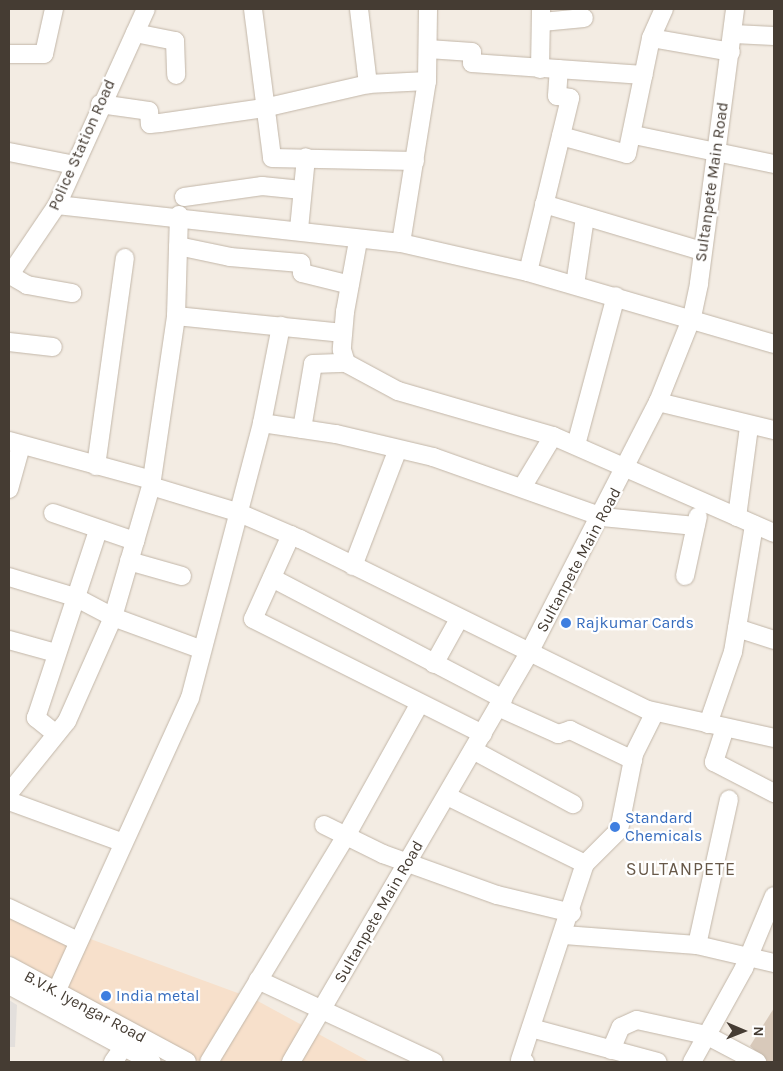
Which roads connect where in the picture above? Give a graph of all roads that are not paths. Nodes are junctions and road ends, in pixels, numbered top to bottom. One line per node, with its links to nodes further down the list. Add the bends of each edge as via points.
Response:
1 (54, 9): 16 (street, via 44,54)
2 (146, 9): 10 (street, Police Station Road)
3 (253, 9): 24 (street)
4 (359, 9): 22 (street)
5 (428, 9): 14 (street)
6 (664, 9): 13 (street)
7 (735, 9): 11 (street, Sultanpete Main Road)
8 (541, 15): 9 (street); 17 (street)
9 (584, 18)
10 (134, 33): 19 (street, via 175,41); 23 (street, Police Station Road)
11 (734, 34): 12 (street); 15 (street, Sultanpete Main Road)
12 (774, 36)
13 (651, 38): 15 (street); 20 (street)
14 (428, 49): 17 (street, via 472,52 472,63); 21 (street)
15 (731, 52): 28 (street, Sultanpete Main Road)
16 (9, 54)
17 (540, 69): 18 (street)
18 (559, 69): 20 (street); 26 (street, via 557,96 570,98)
19 (176, 75)
20 (644, 75): 25 (street)
21 (427, 81): 22 (street); 30 (street)
22 (368, 84): 24 (street)
23 (100, 104): 24 (street, via 149,111 150,124); 32 (street, Police Station Road)
24 (264, 108): 29 (street, via 272,158)
25 (634, 135): 26 (street, via 627,154); 28 (street)
26 (561, 136): 35 (street)
27 (9, 152): 32 (street)
28 (713, 153): 31 (street); 43 (street, Sultanpete Main Road)
29 (306, 157): 30 (street); 33 (street)
30 (415, 161): 41 (street)
31 (774, 164)
32 (74, 165): 36 (street, Police Station Road)
33 (302, 190): 34 (street, via 262,186); 39 (street)
34 (184, 196)
35 (544, 204): 38 (street); 45 (street)
36 (58, 205): 37 (street); 46 (street, Police Station Road)
37 (179, 216): 39 (street); 42 (street)
38 (585, 217): 43 (street); 48 (street)
39 (299, 229): 40 (street)
40 (358, 241): 41 (street); 47 (street)
41 (401, 242): 45 (street)
42 (178, 246): 47 (street, via 230,257 302,263 302,273); 51 (street)
43 (702, 251): 52 (street, Sultanpete Main Road)
44 (125, 258): 68 (street)
45 (528, 272): 48 (street)
46 (9, 275): 49 (street, via 27,285)
47 (350, 285): 54 (street)
48 (575, 285): 50 (street)
49 (72, 293)
50 (616, 296): 52 (street); 66 (street)
51 (176, 316): 53 (street); 70 (street)
52 (692, 317): 56 (street); 59 (street, Sultanpete Main Road)
53 (281, 326): 54 (street); 60 (street)
54 (343, 333): 58 (street)
55 (9, 342): 57 (street)
56 (774, 344)
57 (53, 348)
58 (346, 363): 62 (street, via 313,364); 64 (street, via 398,391)
59 (658, 402): 61 (street); 69 (street, Sultanpete Main Road)
60 (262, 424): 62 (street); 74 (street)
61 (749, 427): 63 (street); 77 (street)
62 (302, 429): 67 (street)
63 (774, 430)
64 (553, 436): 66 (street); 71 (street)
65 (15, 444): 68 (street); 72 (street)
66 (576, 446): 69 (street)
67 (398, 448): 71 (street); 85 (street)
68 (96, 466): 70 (street)
69 (628, 467): 73 (street); 76 (street, Sultanpete Main Road)
70 (152, 483): 74 (street); 83 (street)
71 (523, 486): 76 (street)
72 (9, 489)
73 (701, 500): 77 (street); 79 (street)
74 (237, 512): 82 (street); 96 (street)
75 (53, 513): 80 (street)
76 (602, 517): 79 (street); 97 (street, Sultanpete Main Road)
77 (737, 517): 78 (street)
78 (754, 524): 81 (street); 93 (street)
79 (696, 526): 87 (street)
80 (98, 530): 83 (street); 90 (street)
81 (774, 533)
82 (291, 535): 85 (street); 89 (street)
83 (135, 541): 84 (street)
84 (130, 561): 86 (street); 91 (street)
85 (353, 566): 92 (street)
86 (182, 576)
87 (686, 576)
88 (9, 577): 90 (street)
89 (272, 578): 99 (street); 100 (street, via 254,619)
90 (74, 597): 91 (street); 98 (street)
91 (113, 617): 96 (street); 105 (street, via 67,721)
92 (459, 619): 97 (street); 99 (street)
93 (737, 628): 95 (street); 103 (street)
94 (9, 640): 98 (street)
95 (774, 640)
96 (200, 649): 118 (street, via 190,698)
97 (531, 649): 101 (street, Sultanpete Main Road); 102 (street)
98 (56, 654): 105 (street, via 36,718)
99 (434, 664): 101 (street)
100 (420, 703): 106 (street); 117 (street)
101 (500, 703): 106 (street, Sultanpete Main Road); 109 (street, via 558,734 570,730)
102 (655, 712): 103 (street); 109 (street)
103 (708, 724): 104 (street)
104 (725, 728): 107 (street); 111 (street, via 714,762)
105 (56, 734): 110 (street)
106 (483, 734): 108 (street, Sultanpete Main Road)
107 (774, 738)
108 (473, 750): 112 (street, Sultanpete Main Road); 115 (street)
109 (633, 760): 120 (street, via 618,830)
110 (9, 793)
111 (774, 793)
112 (447, 796): 119 (street, Sultanpete Main Road); 120 (street)
113 (728, 799): 126 (street)
114 (9, 801): 118 (street)
115 (573, 804)
116 (324, 825): 117 (street)
117 (346, 836): 119 (street); 130 (street)
118 (121, 842): 125 (street)
119 (408, 864): 123 (street, via 497,895); 133 (street, Sultanpete Main Road)
120 (584, 864): 123 (street)
121 (774, 896): 127 (street)
122 (9, 908): 125 (street)
123 (572, 913): 124 (street)
124 (564, 935): 126 (street); 134 (street)
125 (78, 941): 132 (street)
126 (697, 945): 127 (street)
127 (750, 954): 128 (street); 135 (street)
128 (774, 963)
129 (9, 966): 132 (street, B.V.K. Iyengar Road)
130 (258, 980): 133 (street); 141 (street)
131 (9, 985): 136 (street, B.V.K. Iyengar Road)
132 (56, 992): 136 (street, B.V.K. Iyengar Road)
133 (323, 1008): 142 (street, Sultanpete Main Road); 143 (street)
134 (531, 1028): 137 (street); 144 (street, via 520,1060)
135 (706, 1035): 137 (street, via 626,1021); 146 (street); 147 (street)
136 (128, 1040): 138 (street); 139 (street, B.V.K. Iyengar Road); 140 (street, B.V.K. Iyengar Road)
137 (612, 1054): 145 (street)
138 (113, 1062)
139 (152, 1062)
140 (187, 1062)
141 (209, 1062)
142 (291, 1062)
143 (434, 1062)
144 (525, 1062)
145 (658, 1062)
146 (692, 1062)
147 (757, 1062)

